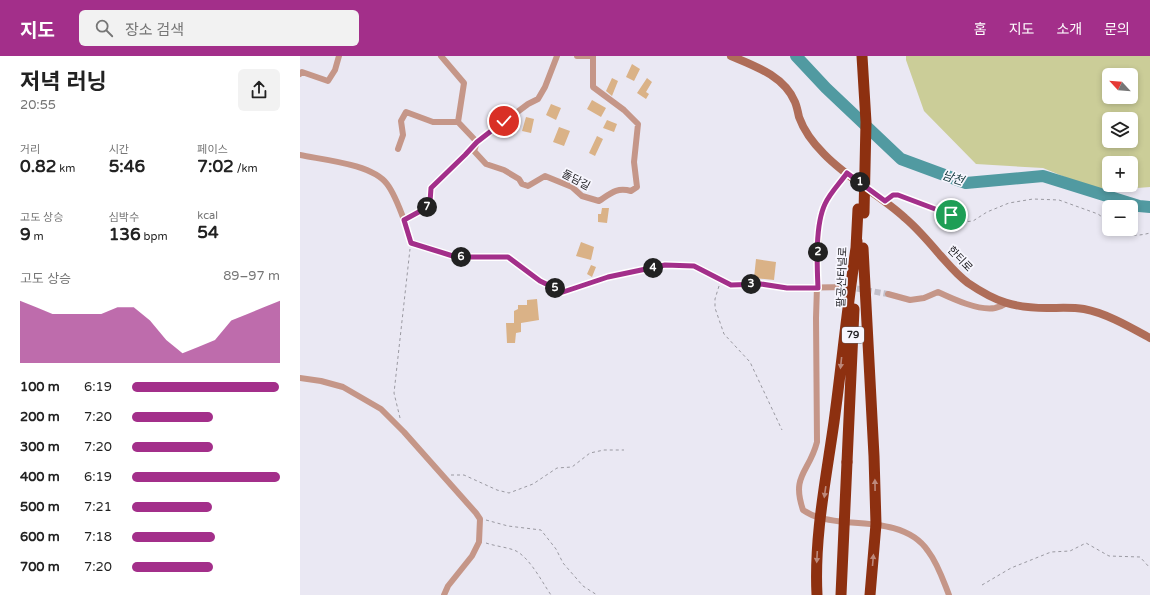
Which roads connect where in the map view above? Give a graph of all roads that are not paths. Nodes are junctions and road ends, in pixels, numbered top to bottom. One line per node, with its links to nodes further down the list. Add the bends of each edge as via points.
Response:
1 (339, 56): 10 (street, via 328,81 302,72)
2 (441, 56): 11 (street, via 464,82)
3 (557, 56): 12 (street, via 538,99)
4 (578, 56): 5 (street)
5 (588, 56)
6 (593, 56): 12 (street, 돌담길, via 593,87 638,124 634,162 638,187 631,191 622,189 599,201 582,196 572,187 545,176 528,186 504,170 486,164 474,151)
7 (731, 56): 15 (street, 한티로, via 759,68 789,92 810,137 824,154)
8 (856, 56): 16 (highway, 팔공산터널로 / 79)
9 (862, 56): 16 (highway, 팔공산터널로 / 79, bridge, via 866,122)
10 (300, 74)
11 (458, 122): 12 (street, 돌담길); 13 (street, via 433,122 406,112 401,121 403,135)
12 (477, 142): 14 (street, via 431,188 430,202 426,208 404,220 387,184 376,173 364,168)
13 (398, 150)
14 (300, 155)
15 (847, 173): 20 (street, via 824,204 819,223); 22 (street, 한티로, via 885,201 918,231 958,275 978,289)
16 (861, 211): 18 (highway, 팔공산터널로 / 79)
17 (411, 243): 20 (street, via 456,257 508,257 540,281 563,292 608,277 665,265 694,266 731,285 761,284 787,288)
18 (860, 244): 25 (highway, 팔공산터널로 / 79); 26 (highway, one-way to 26, via 847,304); 27 (highway, one-way to 18)
19 (847, 287): 20 (street)
20 (818, 288): 26 (street, via 817,442 801,476 798,490 803,510)
21 (888, 294): 22 (street, via 910,300 938,292 954,300 980,307 995,308)
22 (1008, 303): 23 (street, 한티로, via 1021,307 1091,311)
23 (1150, 338)
24 (300, 378): 28 (street, via 343,387 381,408 476,512 480,519 479,541 472,556)
25 (850, 462): 30 (highway, 팔공산터널로 / 79, bridge); 31 (highway, 팔공산터널로 / 79)
26 (821, 519): 27 (street); 29 (highway, one-way to 29, via 816,575)
27 (876, 524): 32 (highway, one-way to 27); 33 (street, via 903,532 918,540 927,549 939,570)
28 (444, 595)
29 (817, 595)
30 (841, 595)
31 (848, 595)
32 (870, 595)
33 (949, 595)

